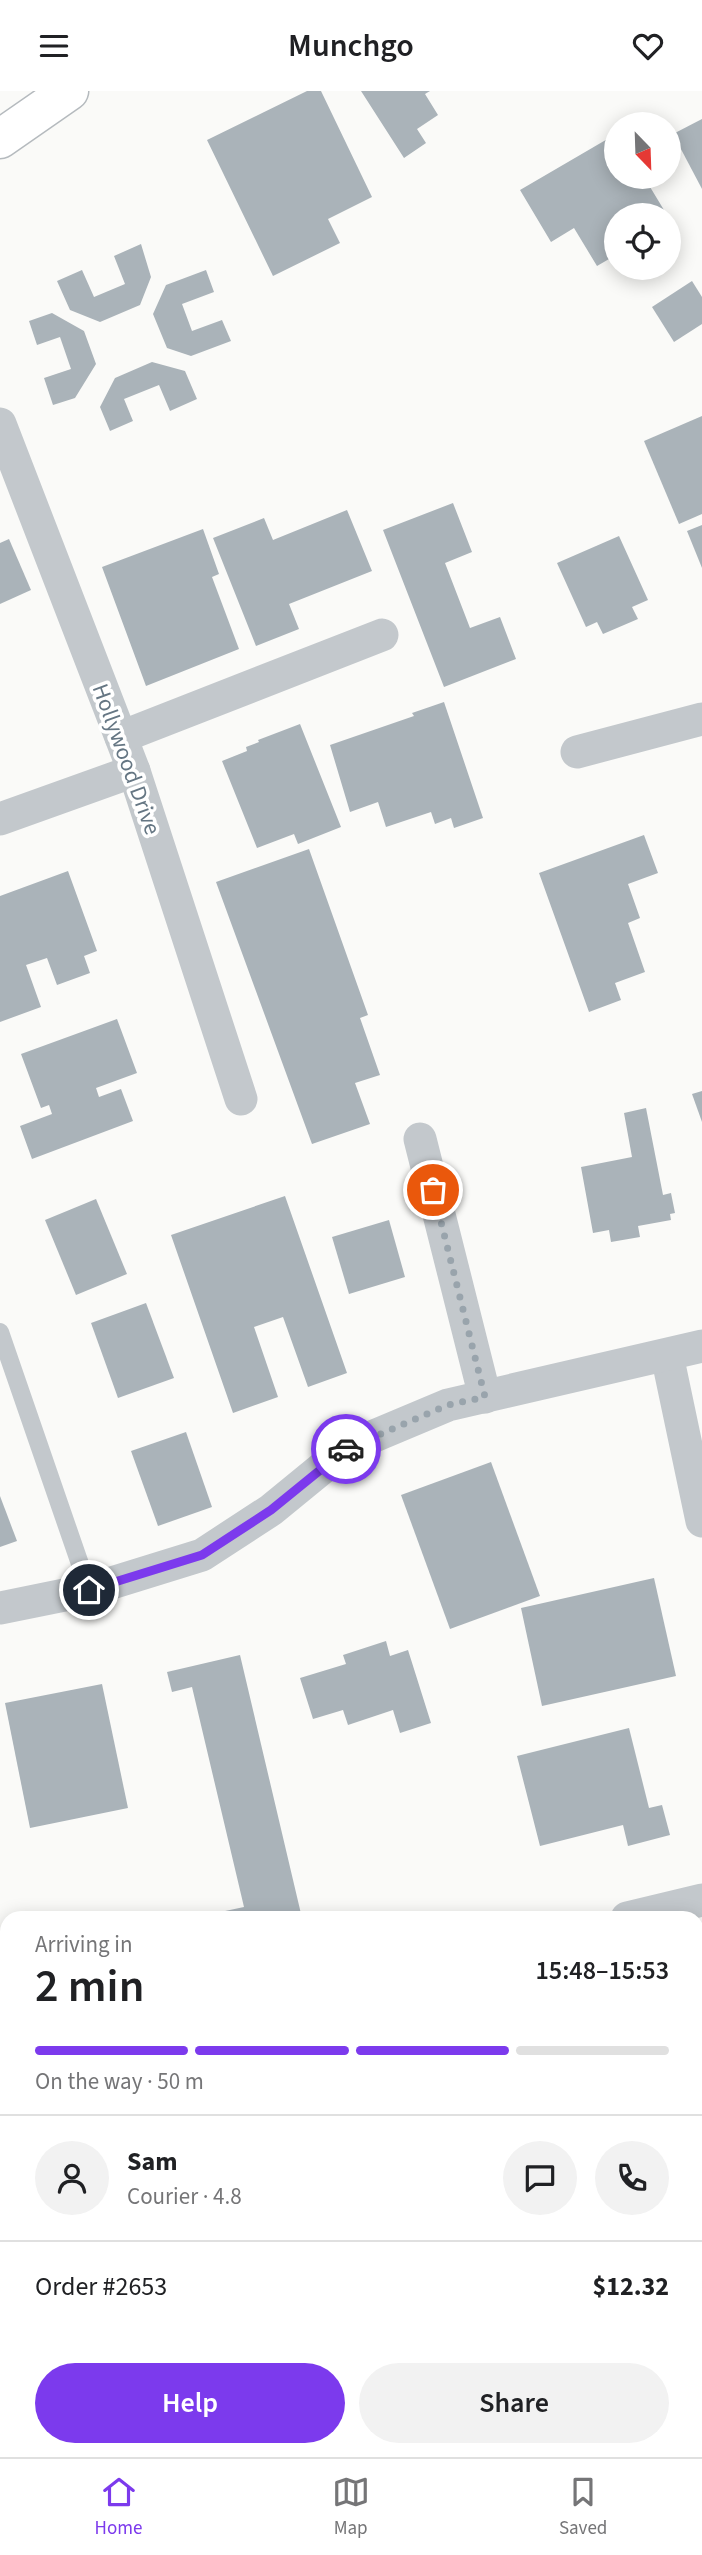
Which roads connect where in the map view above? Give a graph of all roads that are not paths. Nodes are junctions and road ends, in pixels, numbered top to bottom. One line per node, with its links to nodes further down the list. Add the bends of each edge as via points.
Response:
1 (69, 91): 2 (main road)
2 (0, 139)
3 (0, 424): 6 (street, Hollywood Drive)
4 (382, 635): 6 (street)
5 (702, 719): 7 (street)
6 (121, 737): 8 (street, Hollywood Drive)
7 (578, 752)
8 (134, 771): 9 (street); 10 (street, Hollywood Drive)
9 (0, 819)
10 (241, 1099)
11 (420, 1139): 15 (street)
12 (0, 1332): 17 (lane)
13 (702, 1346): 14 (street)
14 (667, 1355): 15 (street); 16 (street)
15 (485, 1397): 17 (street, via 448,1405 348,1447 271,1510 202,1555)
16 (702, 1521)
17 (89, 1590): 18 (street)
18 (0, 1608)
19 (702, 1900): 20 (street)
20 (656, 1911)

